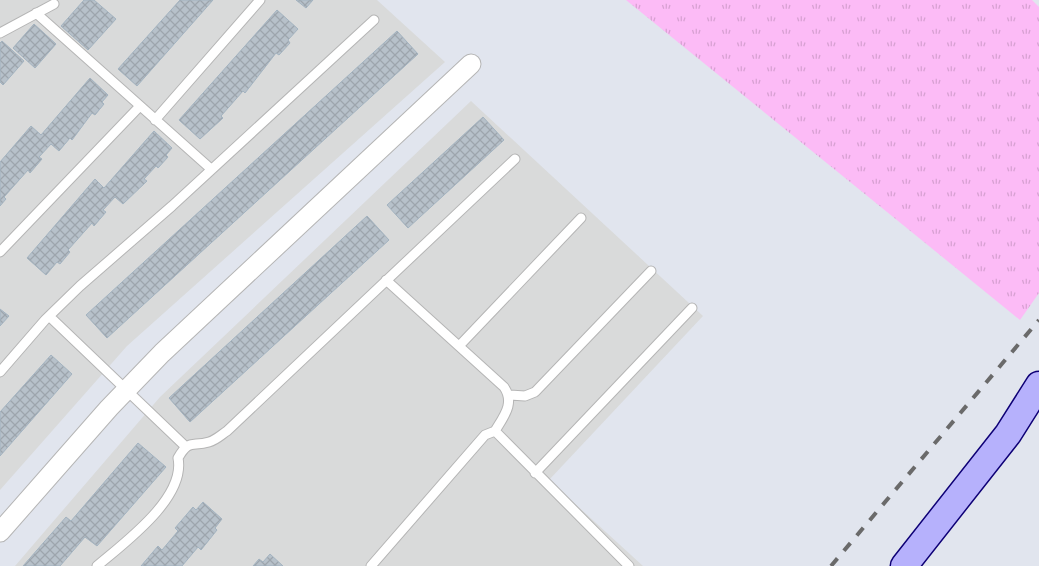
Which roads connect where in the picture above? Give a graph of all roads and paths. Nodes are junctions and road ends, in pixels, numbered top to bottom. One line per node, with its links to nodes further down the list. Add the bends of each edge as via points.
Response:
1 (260, 0): 8 (lane)
2 (54, 4): 3 (lane)
3 (36, 13): 5 (lane); 7 (lane)
4 (374, 20): 10 (lane)
5 (0, 33)
6 (471, 64): 19 (street)
7 (140, 106): 8 (lane); 12 (lane)
8 (155, 120): 10 (lane)
9 (515, 159): 14 (lane)
10 (211, 170): 16 (lane)
11 (581, 218): 17 (lane)
12 (0, 252)
13 (652, 271): 20 (lane, via 535,392)
14 (386, 280): 17 (lane); 23 (lane, via 227,431 209,442)
15 (692, 308): 24 (lane)
16 (49, 316): 18 (lane); 19 (lane)
17 (460, 345): 20 (lane)
18 (0, 372)
19 (127, 389): 23 (lane); 25 (street)
20 (510, 396): 22 (lane)
21 (1035, 399): 29 (street)
22 (495, 431): 24 (lane); 27 (lane, via 485,435)
23 (185, 446): 26 (lane, via 178,458 180,467 171,491 130,540)
24 (535, 473): 28 (lane)
25 (0, 532)
26 (97, 566)
27 (371, 566)
28 (629, 566)
29 (904, 566)

